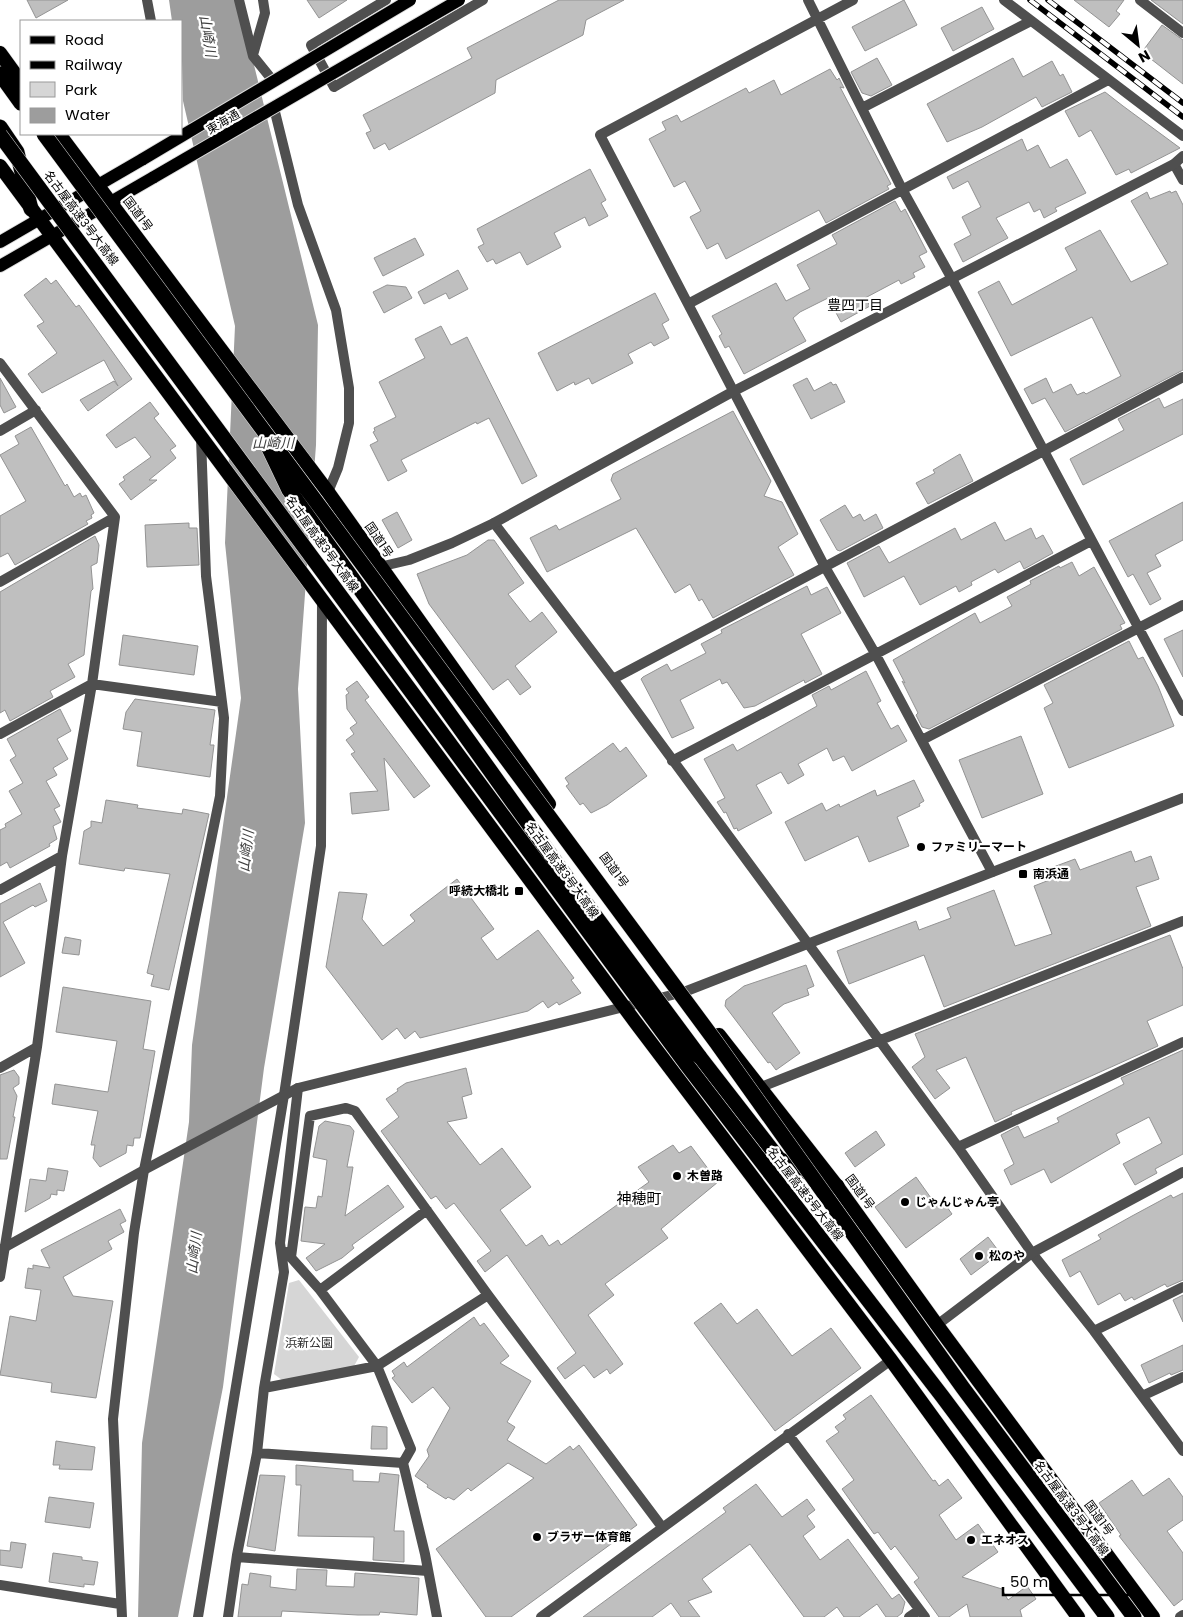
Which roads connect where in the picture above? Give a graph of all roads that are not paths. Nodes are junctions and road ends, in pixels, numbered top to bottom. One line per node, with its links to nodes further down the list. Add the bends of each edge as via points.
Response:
1 (147, 0): 13 (street)
2 (239, 0): 17 (street)
3 (263, 0): 17 (street, via 265,14)
4 (386, 0): 7 (street, via 311,45 334,87)
5 (410, 0): 21 (main road, 東海通, bridge)
6 (459, 0): 23 (main road, 東海通, bridge)
7 (483, 0)
8 (808, 0): 12 (street)
9 (853, 0): 12 (street)
10 (1004, 0): 14 (street)
11 (1140, 0): 15 (street)
12 (818, 19): 24 (street); 44 (street, via 600,135)
13 (151, 20)
14 (1030, 20): 19 (street); 24 (street)
15 (1183, 33)
16 (0, 53): 20 (highway)
17 (253, 56): 21 (street)
18 (0, 74): 22 (highway)
19 (1108, 80): 30 (street); 37 (street)
20 (20, 81)
21 (274, 82): 26 (main road, 東海通, bridge)
22 (20, 101)
23 (274, 108): 38 (main road, 東海通, bridge); 53 (street, via 298,205 336,310 349,388 348,423 338,468)
24 (862, 108): 37 (street)
25 (0, 127): 39 (highway, via 17,152)
26 (182, 132)
27 (0, 135): 123 (highway, 名古屋高速3号大高線, bridge, via 686,1065 936,1388)
28 (45, 135): 49 (highway, 名古屋高速3号大高線, bridge)
29 (60, 135): 36 (highway, 国道1号)
30 (1183, 136)
31 (173, 137): 36 (main road, 東海通, bridge)
32 (1183, 156): 33 (street)
33 (1174, 164): 35 (street); 43 (street)
34 (0, 166): 39 (highway)
35 (1183, 180)
36 (98, 186): 38 (highway, 国道1号); 39 (main road, 東海通)
37 (902, 189): 43 (street); 44 (street)
38 (111, 204): 40 (main road, 東海通); 53 (highway, 国道1号)
39 (35, 214): 40 (highway); 41 (main road, 東海通)
40 (52, 238): 42 (main road, 東海通); 51 (highway)
41 (0, 242)
42 (0, 266)
43 (952, 279): 47 (street); 52 (street)
44 (688, 304): 47 (street)
45 (0, 363): 48 (street)
46 (1183, 377): 52 (street)
47 (734, 391): 55 (street); 58 (street)
48 (36, 410): 50 (street); 54 (street)
49 (252, 411): 89 (highway, bridge, via 289,490 699,1056 779,1159); 124 (highway, 名古屋高速3号大高線, bridge, via 716,1042 963,1388)
50 (0, 430)
51 (202, 438): 60 (highway); 66 (street, via 206,576)
52 (1044, 451): 56 (street); 58 (street)
53 (328, 492): 57 (highway, 国道1号)
54 (116, 517): 59 (street); 65 (street)
55 (494, 523): 57 (street, via 409,560); 64 (street)
56 (1092, 541): 62 (street); 63 (street)
57 (379, 567): 77 (highway, 国道1号)
58 (825, 567): 63 (street); 64 (street)
59 (0, 582)
60 (322, 602): 78 (highway); 85 (street, via 321,846)
61 (1183, 605): 62 (street)
62 (1140, 628): 67 (street); 69 (street)
63 (876, 655): 69 (street); 70 (street)
64 (613, 679): 70 (street)
65 (92, 684): 66 (street); 68 (street); 72 (street)
66 (222, 702): 87 (street, via 220,796)
67 (1183, 711)
68 (0, 734)
69 (922, 740): 73 (street)
70 (672, 760): 76 (street)
71 (1183, 798): 73 (street)
72 (62, 856): 74 (street); 81 (street)
73 (992, 872): 76 (street)
74 (0, 890)
75 (1183, 922): 79 (street)
76 (806, 944): 77 (street); 79 (street)
77 (684, 992): 78 (street); 83 (highway, 国道1号)
78 (625, 1008): 84 (street); 101 (highway)
79 (877, 1040): 83 (street); 86 (street)
80 (1183, 1042): 86 (street)
81 (37, 1047): 82 (street); 92 (street)
82 (0, 1068)
83 (761, 1087): 89 (highway, 国道1号)
84 (298, 1088): 85 (street); 91 (street)
85 (280, 1097): 87 (street); 117 (street)
86 (958, 1147): 93 (street)
87 (148, 1168): 92 (street); 114 (street, via 134,1233 113,1419)
88 (1183, 1172): 93 (street)
89 (837, 1186): 99 (highway, 国道1号)
90 (427, 1210): 94 (street, via 355,1110 346,1108 310,1116); 97 (street); 98 (street)
91 (280, 1246): 94 (street); 104 (street, via 284,1272)
92 (2, 1248): 95 (street)
93 (1032, 1253): 99 (street); 100 (street)
94 (291, 1257): 97 (street)
95 (0, 1277)
96 (1183, 1287): 100 (street)
97 (320, 1290): 102 (street)
98 (488, 1295): 102 (street); 110 (street)
99 (937, 1325): 125 (highway, 国道1号)
100 (1094, 1331): 105 (street)
101 (891, 1360): 106 (street); 122 (highway)
102 (377, 1366): 104 (street); 109 (street, via 411,1449)
103 (1183, 1377): 105 (street)
104 (264, 1388): 108 (street)
105 (1142, 1396): 107 (street)
106 (788, 1434): 110 (street); 115 (street)
107 (1183, 1451)
108 (257, 1453): 109 (street); 111 (street)
109 (403, 1463): 112 (street)
110 (662, 1527): 120 (street)
111 (237, 1557): 112 (street); 118 (street)
112 (428, 1571): 119 (street)
113 (0, 1585): 114 (street)
114 (120, 1604): 116 (street)
115 (922, 1613): 121 (street)
116 (122, 1617)
117 (198, 1617)
118 (228, 1617)
119 (437, 1617)
120 (541, 1617)
121 (909, 1617)
122 (1078, 1617)
123 (1107, 1617)
124 (1134, 1617)
125 (1153, 1617)

